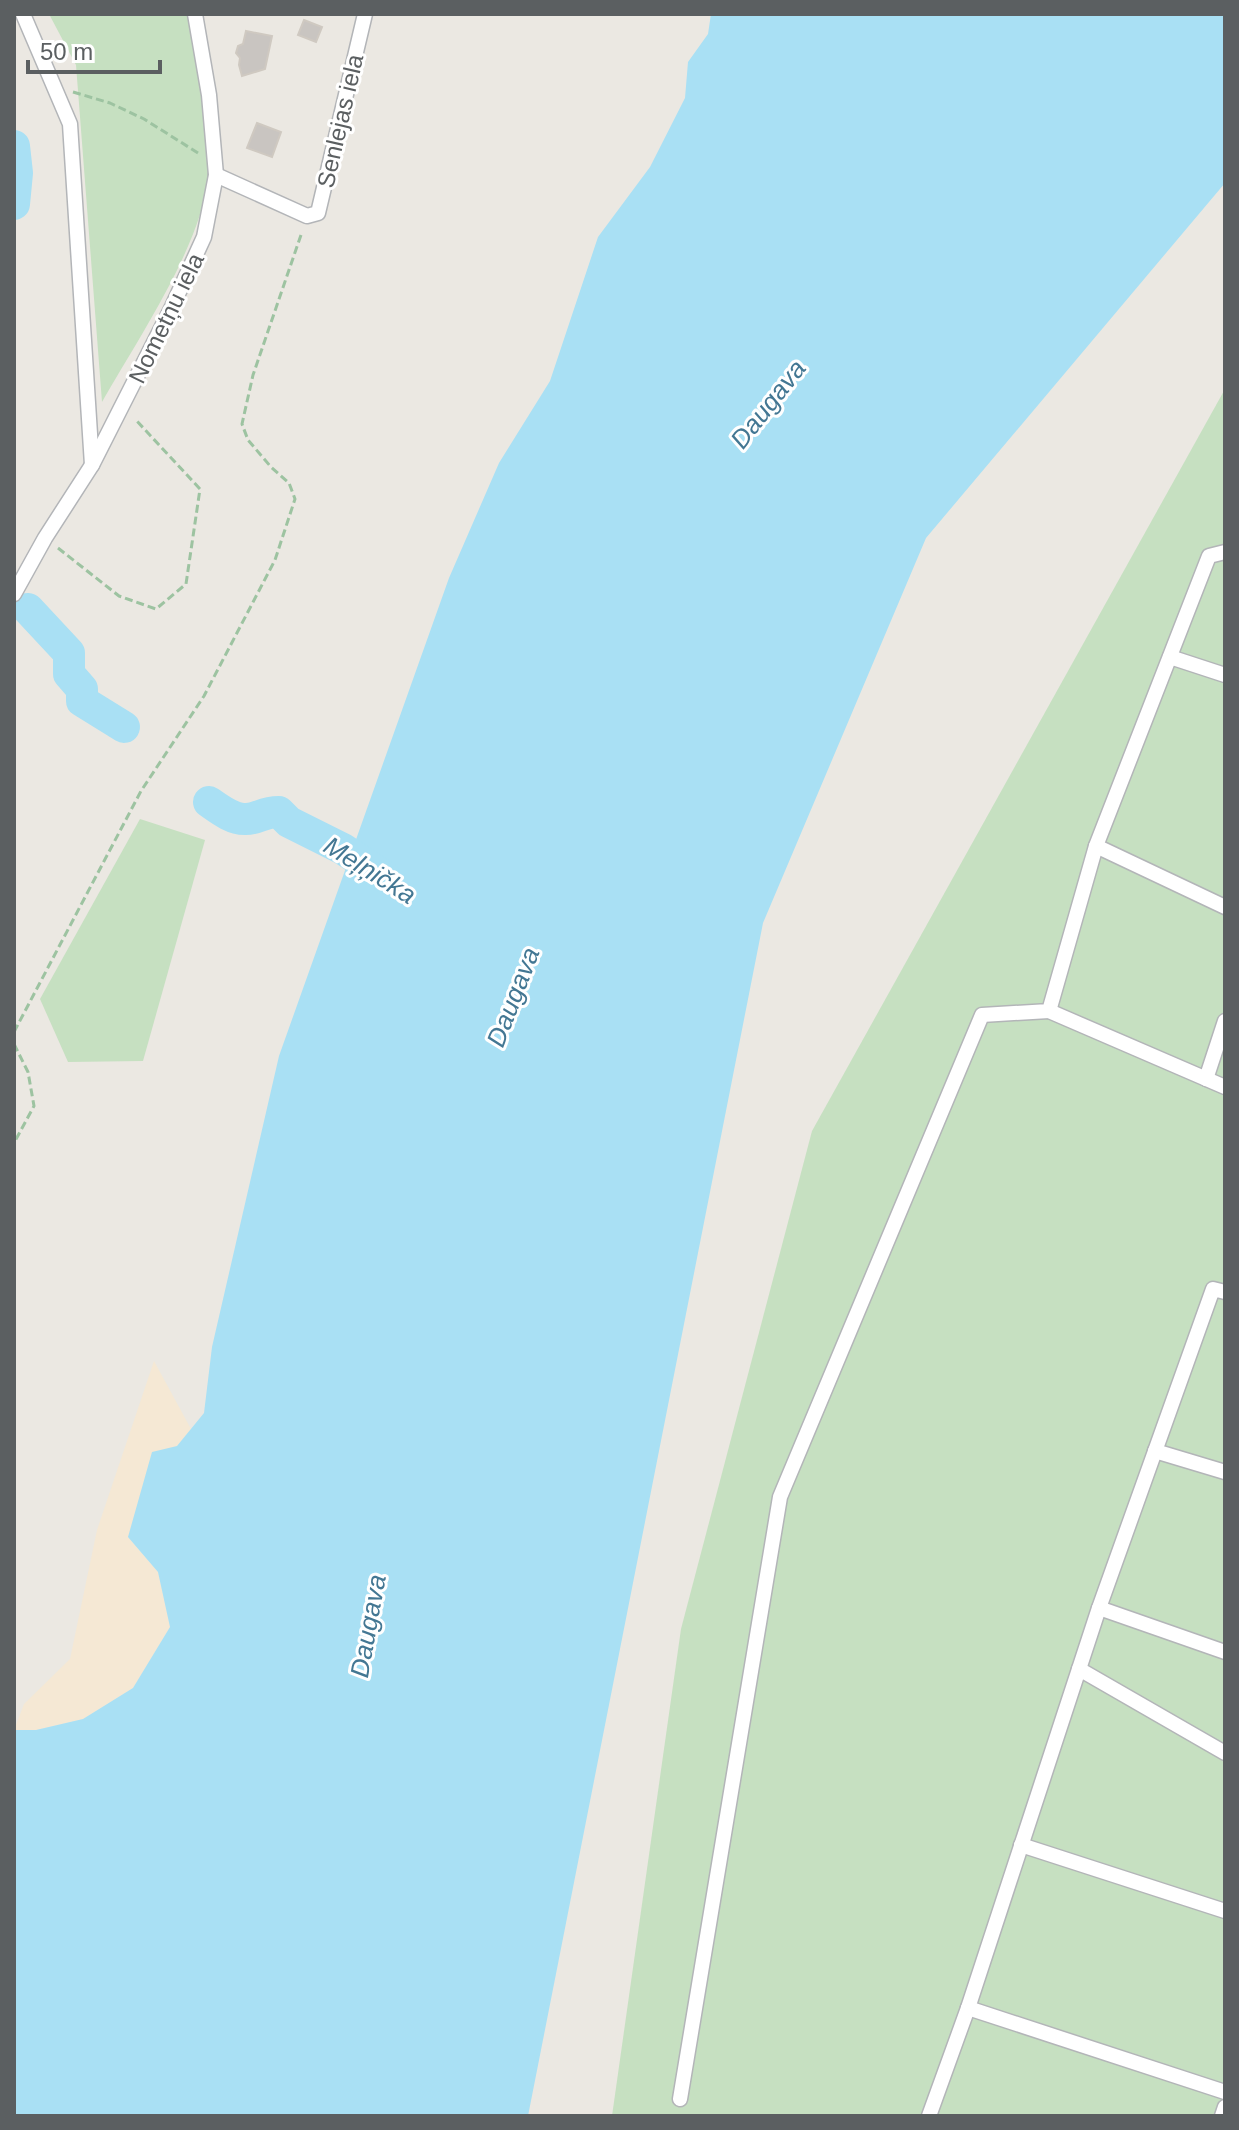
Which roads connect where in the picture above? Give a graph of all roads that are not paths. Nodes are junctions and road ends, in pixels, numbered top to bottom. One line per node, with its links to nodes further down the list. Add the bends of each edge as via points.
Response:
1 (23, 14): 5 (street, via 70,124)
2 (195, 14): 4 (street, Nometņu iela)
3 (365, 14): 4 (street, Senlejas iela, via 318,213 307,216)
4 (216, 169): 5 (street, Nometņu iela, via 204,237)
5 (92, 465): 7 (street, Nometņu iela)
6 (1225, 552): 8 (street, via 1209,556)
7 (14, 594)
8 (1170, 657): 9 (street); 10 (street)
9 (1225, 675)
10 (1096, 846): 11 (street); 12 (street)
11 (1225, 907)
12 (1049, 1011): 14 (street); 27 (street, via 982,1015 780,1497)
13 (1225, 1021): 14 (street)
14 (1206, 1079): 15 (street)
15 (1225, 1087)
16 (1225, 1292): 17 (street, via 1213,1289)
17 (1155, 1451): 18 (street); 19 (street)
18 (1225, 1472)
19 (1099, 1608): 20 (street); 21 (street)
20 (1225, 1652)
21 (1079, 1669): 22 (street); 23 (street)
22 (1225, 1753)
23 (1021, 1845): 24 (street); 25 (street)
24 (1225, 1911)
25 (968, 2008): 26 (street); 29 (street)
26 (1225, 2092)
27 (680, 2099)
28 (1225, 2107): 30 (street)
29 (929, 2116)
30 (1222, 2116)

